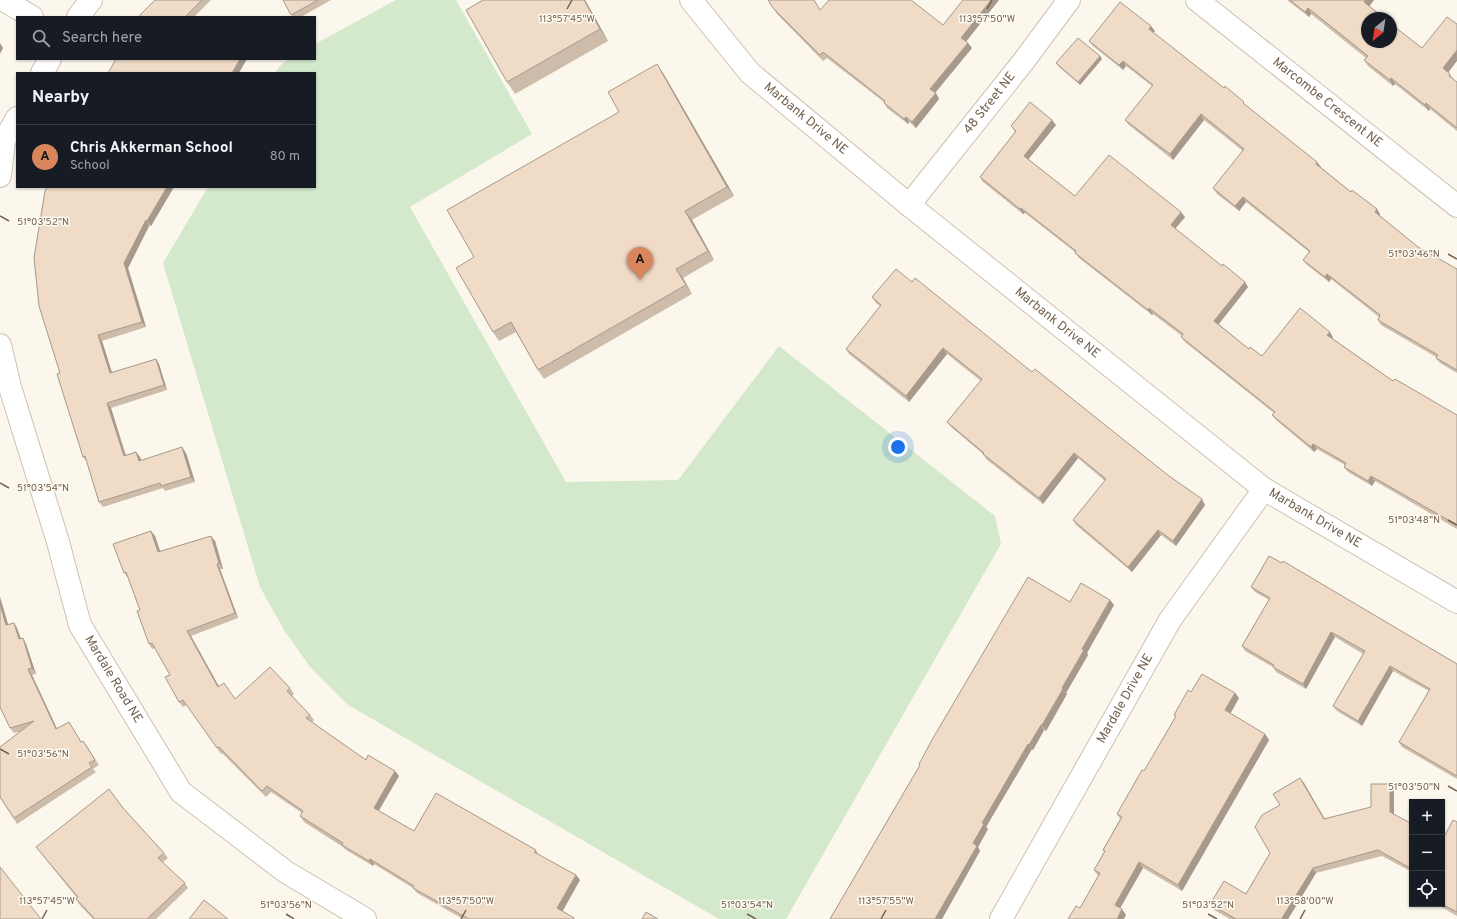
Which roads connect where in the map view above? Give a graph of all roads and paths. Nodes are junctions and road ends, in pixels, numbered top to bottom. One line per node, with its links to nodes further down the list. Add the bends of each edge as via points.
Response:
1 (4, 0): 6 (street)
2 (91, 0): 7 (street)
3 (691, 0): 12 (street, Marbank Drive NE, via 750,73)
4 (1069, 0): 12 (street, 48 Street NE)
5 (1197, 0): 13 (street, Marcombe Crescent NE)
6 (30, 16)
7 (79, 16)
8 (49, 60): 9 (street)
9 (43, 72)
10 (16, 120): 11 (street, via 4,141)
11 (0, 176)
12 (909, 205): 15 (street, Marbank Drive NE)
13 (1457, 206)
14 (0, 345): 17 (street, Mardale Road NE, via 80,625 182,792 286,872)
15 (1264, 489): 16 (street, Marbank Drive NE); 18 (street, Mardale Drive NE, via 1170,620)
16 (1457, 602)
17 (364, 919)
18 (1001, 919)

